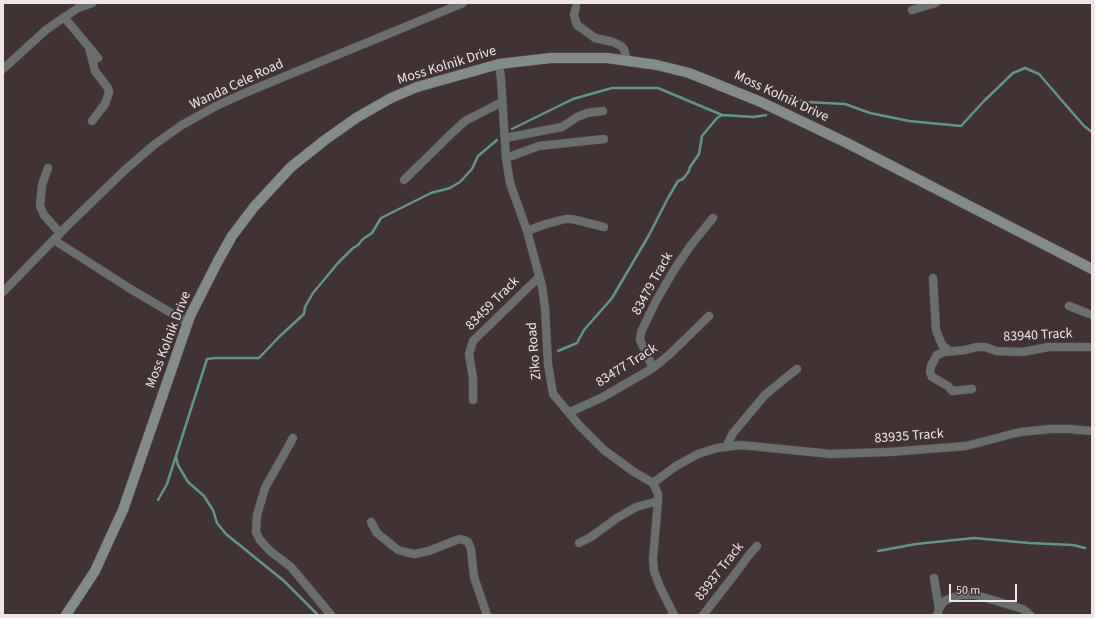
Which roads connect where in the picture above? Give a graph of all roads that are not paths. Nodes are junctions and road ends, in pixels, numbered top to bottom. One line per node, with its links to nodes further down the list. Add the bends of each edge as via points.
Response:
1 (92, 3): 6 (street)
2 (463, 3): 23 (street, Wanda Cele Road, via 247,92 182,125 126,169)
3 (936, 3): 5 (street)
4 (576, 6): 9 (street, via 574,16 577,25 595,38 621,46)
5 (912, 10)
6 (64, 17): 7 (street); 11 (street, via 47,29)
7 (89, 47): 8 (street); 14 (street, via 95,71 109,93 105,104)
8 (98, 58)
9 (627, 61): 10 (main road, Moss Kolnik Drive, via 607,58 551,58); 25 (main road, Moss Kolnik Drive, via 689,73 761,102)
10 (499, 64): 12 (street, Ziko Road); 32 (main road, Moss Kolnik Drive, via 417,87 391,98 356,118 291,167 254,207 232,236)
11 (3, 70)
12 (502, 102): 15 (street, Ziko Road); 19 (street, via 465,121)
13 (603, 111): 15 (street, via 587,113 562,127)
14 (92, 121)
15 (505, 138): 17 (street, Ziko Road)
16 (604, 139): 17 (street, via 539,146)
17 (506, 158): 22 (street, Ziko Road, via 510,183)
18 (48, 168): 23 (street, via 42,185 40,206 44,215)
19 (404, 180)
20 (713, 218): 35 (street, 83479 Track, via 674,270 641,332 640,340)
21 (604, 227): 22 (street, via 565,219)
22 (527, 231): 26 (street, Ziko Road)
23 (60, 233): 24 (street, Wanda Cele Road)
24 (54, 240): 28 (street, Wanda Cele Road); 32 (street)
25 (1092, 268)
26 (539, 277): 38 (street, 83459 Track, via 473,341 469,354); 39 (street, Ziko Road, via 544,297 548,364 553,394)
27 (933, 278): 34 (street, via 936,330 942,345)
28 (3, 292)
29 (1069, 306): 30 (street)
30 (1092, 315)
31 (709, 316): 35 (street, 83477 Track)
32 (188, 323): 50 (main road, Moss Kolnik Drive, via 123,510 95,571)
33 (1092, 347): 34 (street, 83940 Track, via 1049,347 1022,352 977,347)
34 (949, 351): 37 (street, 83940 Track, via 937,355 930,372 932,377 952,391)
35 (653, 368): 39 (street, 83477 Track, via 603,397)
36 (797, 369): 42 (street, via 765,395)
37 (972, 389)
38 (473, 400)
39 (570, 412): 43 (street, Ziko Road, via 604,450)
40 (1092, 431): 42 (street, 83935 Track, via 1069,428 1020,432 966,446 889,452 831,454 751,445)
41 (293, 438): 51 (street, via 265,488 257,515 256,532 270,551 291,567)
42 (726, 447): 43 (street, 83935 Track, via 698,454 676,466)
43 (653, 484): 44 (street)
44 (658, 501): 46 (street, via 636,507 591,537); 53 (street, via 654,571)
45 (371, 522): 52 (street, via 377,533 398,550 414,554 460,539 468,542 474,577)
46 (579, 542)
47 (757, 546): 54 (street, 83937 Track)
48 (934, 578): 49 (street)
49 (938, 612): 55 (street, via 944,601 961,595 976,595 1023,609)
50 (66, 615)
51 (331, 615)
52 (487, 615)
53 (674, 615)
54 (703, 615)
55 (1030, 615)

